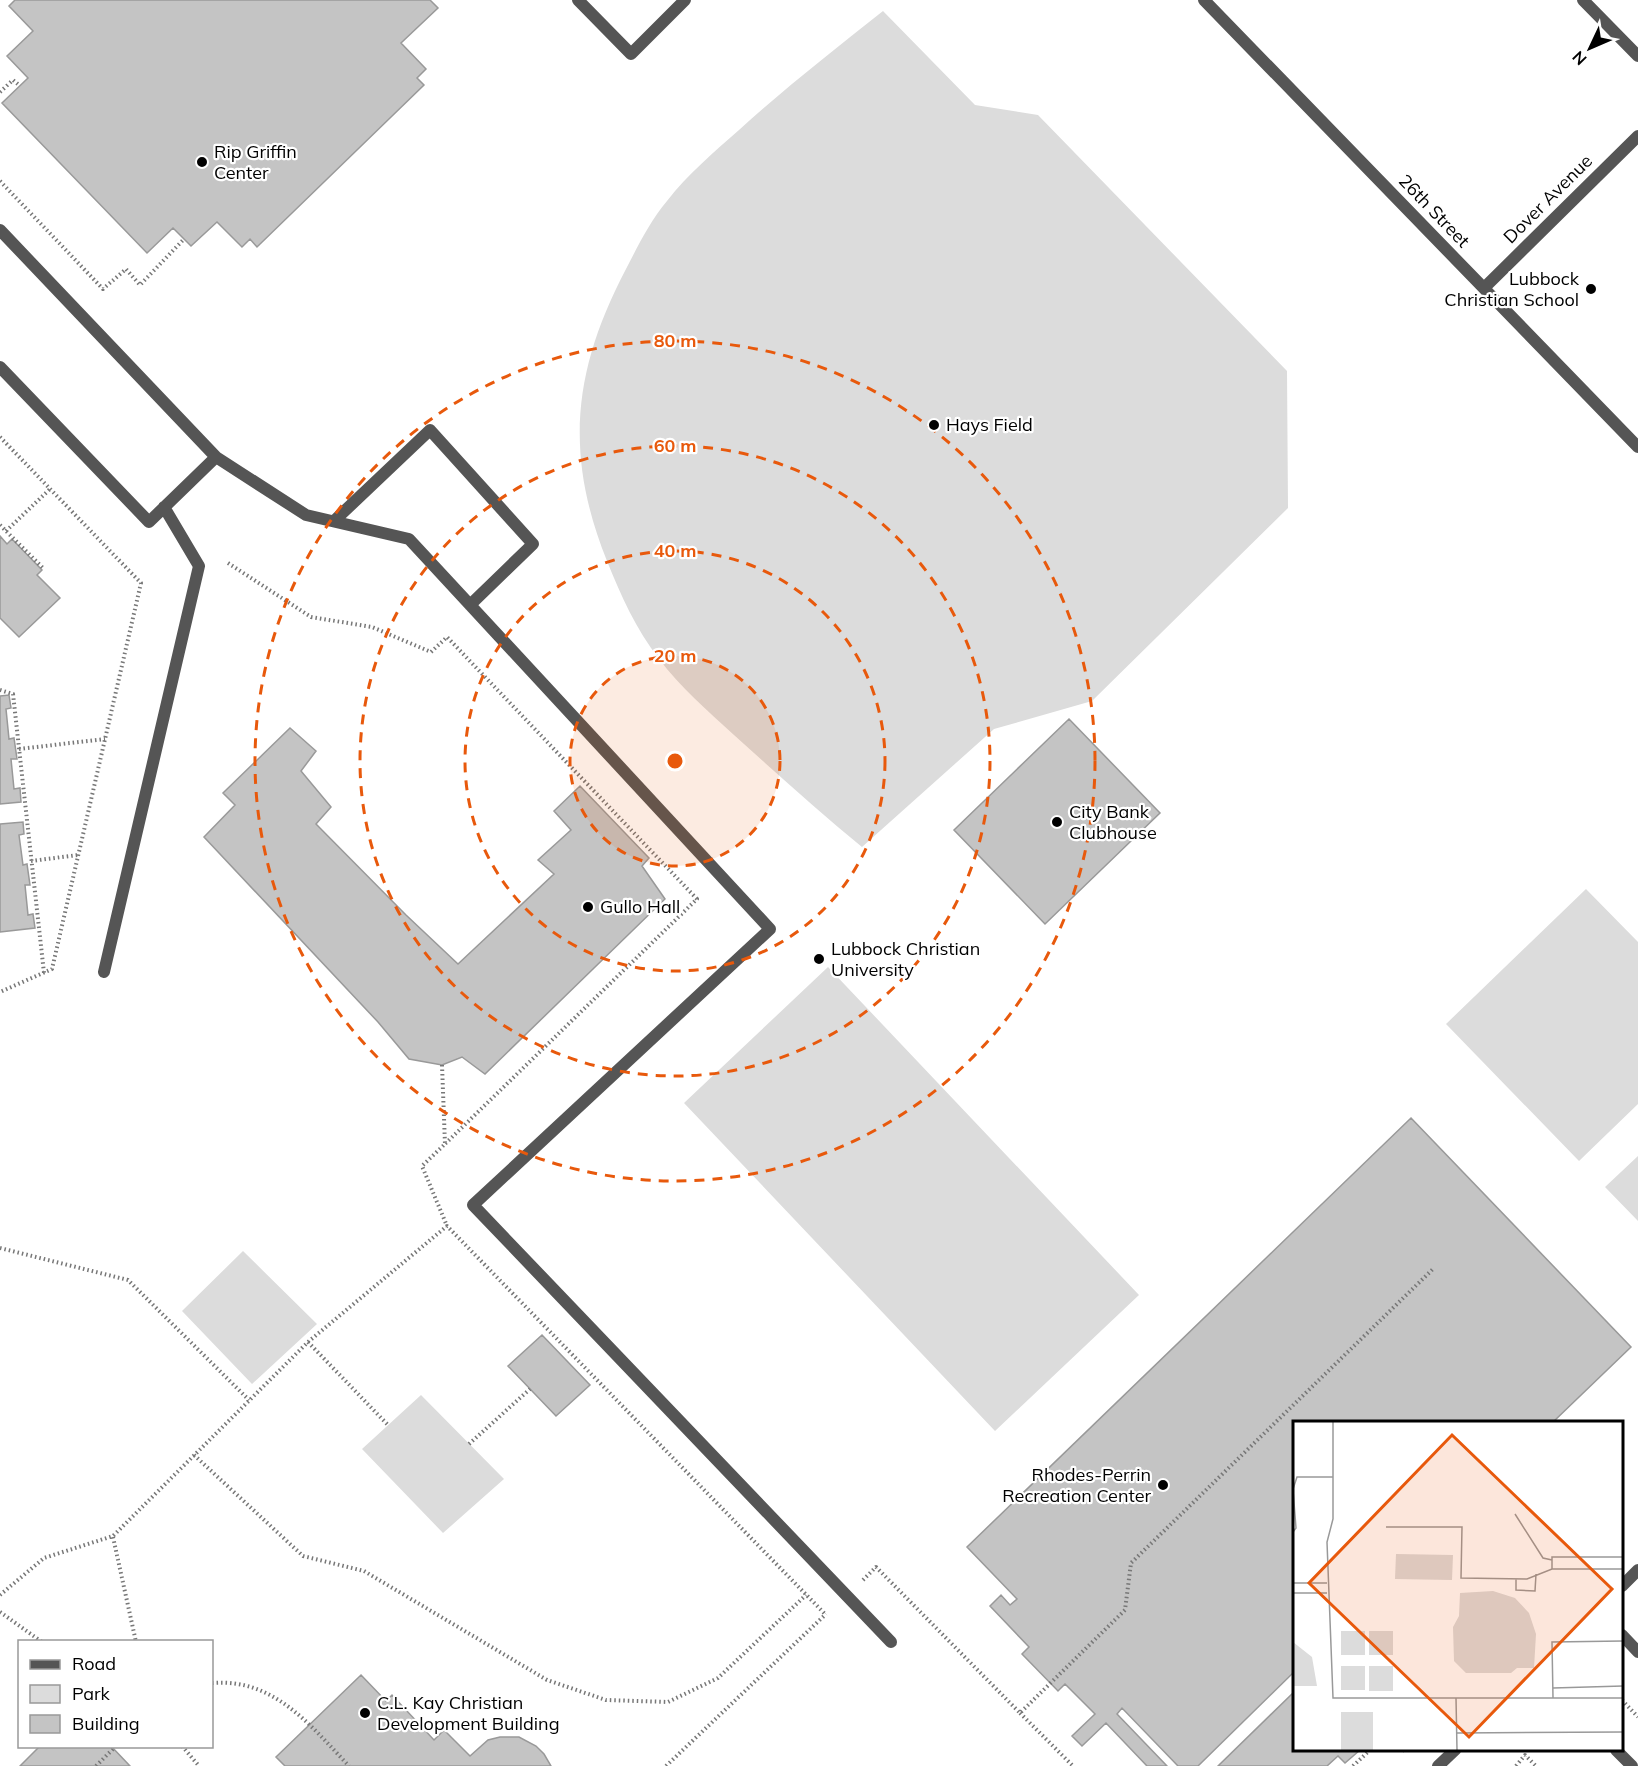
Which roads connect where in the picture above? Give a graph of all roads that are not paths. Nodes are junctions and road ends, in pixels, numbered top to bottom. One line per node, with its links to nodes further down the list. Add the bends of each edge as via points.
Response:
1 (578, 0): 2 (street, via 631,54)
2 (685, 0)
3 (1204, 0): 8 (street, 26th Street)
4 (1583, 0): 5 (street)
5 (1638, 56)
6 (1638, 136): 8 (street, Dover Avenue)
7 (0, 230): 11 (street)
8 (1484, 288): 10 (street, 26th Street)
9 (0, 367): 12 (street, via 149,522)
10 (1638, 447)
11 (216, 457): 12 (street); 13 (street, via 306,515)
12 (164, 507): 15 (street, via 200,566)
13 (334, 521): 14 (street, via 410,540); 14 (street, via 430,430 533,544)
14 (470, 604): 19 (street, via 770,928 473,1205)
15 (104, 972)
16 (1638, 1570): 17 (street)
17 (1623, 1585)
18 (1623, 1636): 20 (street)
19 (891, 1642)
20 (1638, 1652)
21 (1453, 1751): 23 (street)
22 (1618, 1751): 24 (street)
23 (1438, 1766)
24 (1632, 1766)

